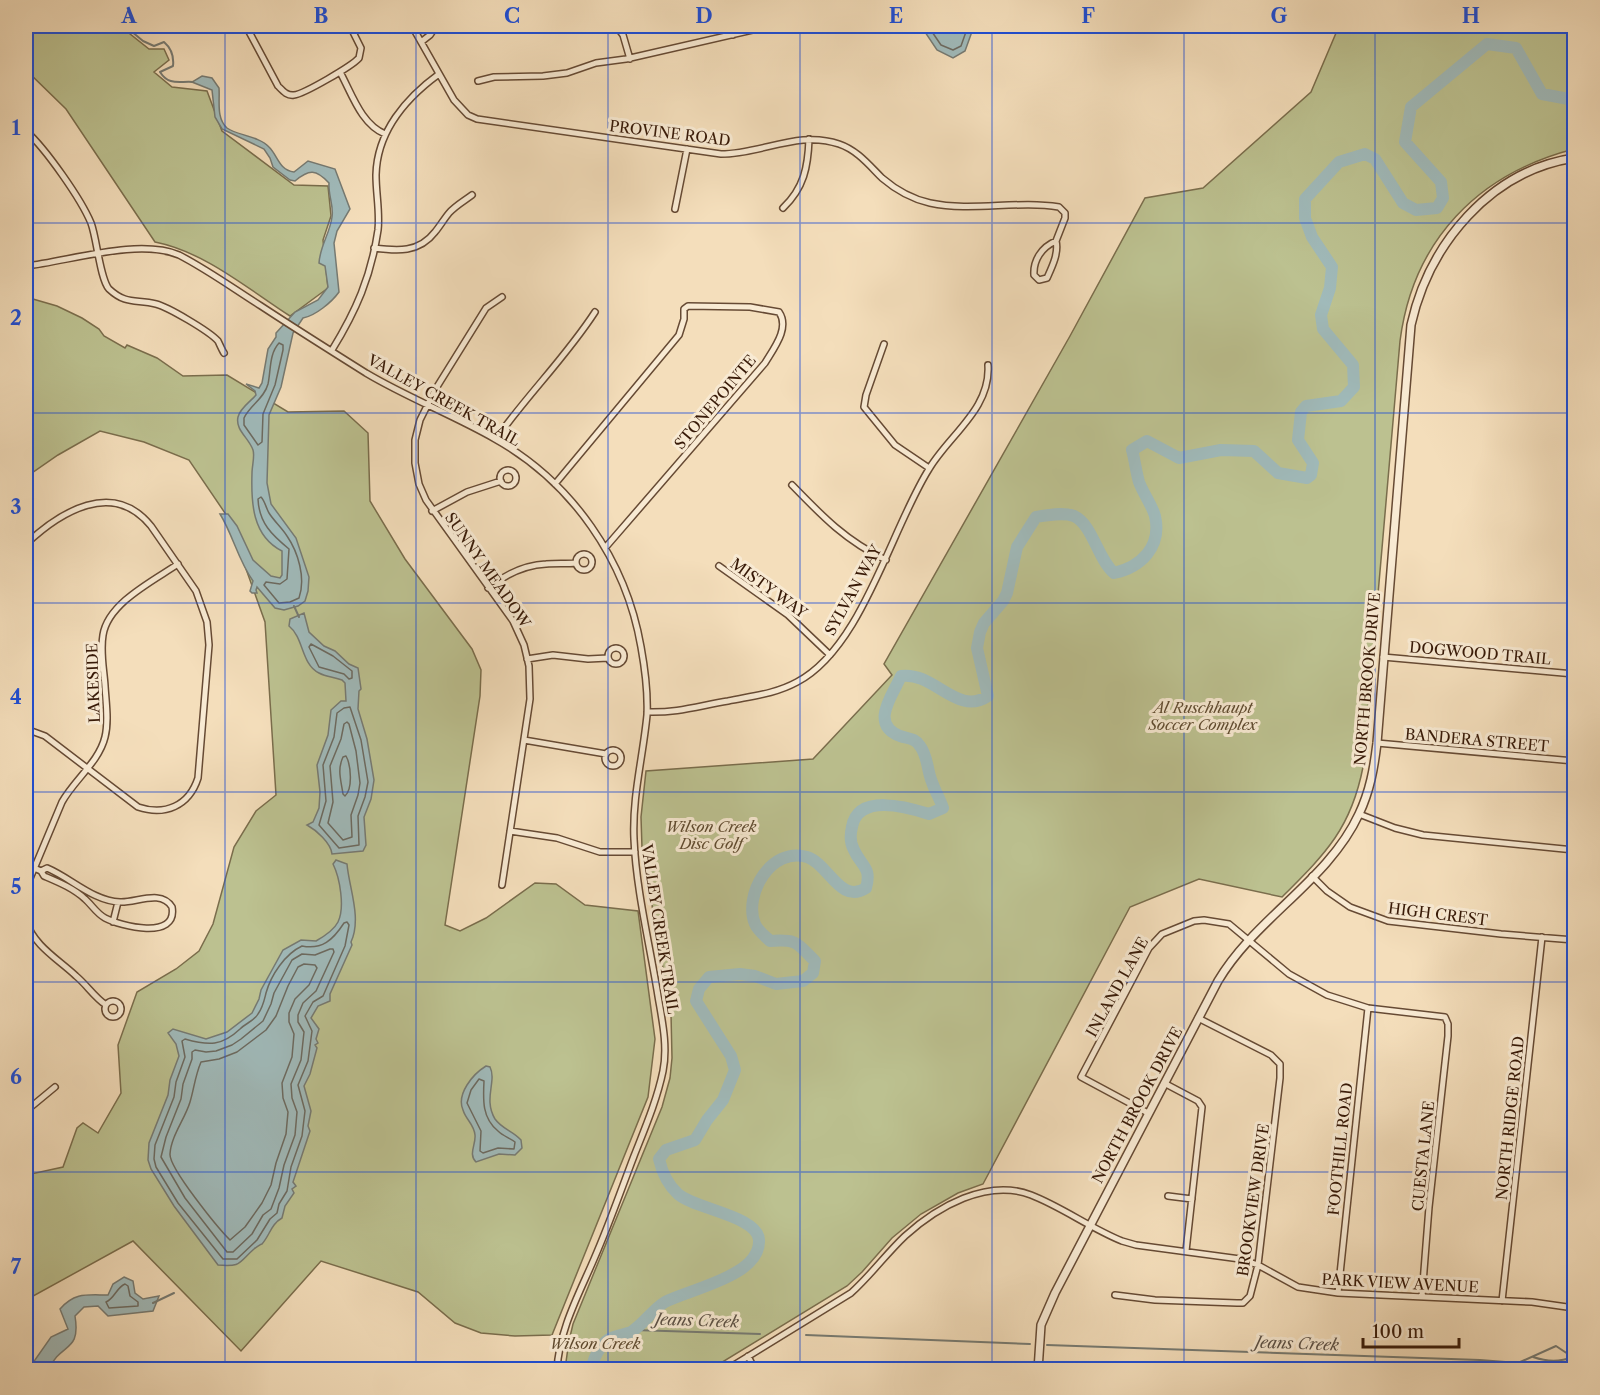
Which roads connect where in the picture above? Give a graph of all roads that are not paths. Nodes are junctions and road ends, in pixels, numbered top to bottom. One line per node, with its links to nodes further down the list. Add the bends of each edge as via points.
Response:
1 (246, 26): 11 (street, via 278,86 290,95 300,94)
2 (350, 26): 11 (street, via 361,54)
3 (412, 26): 9 (street, PROVINE ROAD)
4 (436, 26): 9 (street)
5 (616, 26): 10 (street)
6 (730, 26): 8 (street)
7 (770, 26): 8 (street)
8 (734, 35): 10 (street)
9 (421, 42): 12 (street, PROVINE ROAD)
10 (630, 58): 13 (street, via 556,75)
11 (340, 72): 15 (street, via 368,122)
12 (439, 74): 15 (street, via 410,97); 17 (street, PROVINE ROAD, via 461,109 477,119)
13 (478, 81)
14 (26, 131): 24 (street, via 87,214)
15 (385, 134): 23 (street, via 377,162 378,225)
16 (809, 139): 17 (street, PROVINE ROAD, via 730,154); 20 (street, via 803,182); 22 (street, PROVINE ROAD, via 845,146 902,193 924,202 1059,207 1065,218)
17 (687, 149): 21 (street)
18 (1575, 158): 47 (street, NORTH BROOK DRIVE, via 1541,165 1484,200 1446,244 1424,282 1412,325)
19 (472, 195): 23 (street, via 450,211 421,245 399,251)
20 (783, 208)
21 (675, 209)
22 (1056, 241): 22 (street, via 1049,274 1039,280 1033,271 1037,257)
23 (374, 248): 29 (street, via 359,302)
24 (100, 254): 25 (street, VALLEY CREEK TRAIL); 29 (street, VALLEY CREEK TRAIL, via 134,249 173,253); 30 (street, via 104,280 112,291 130,302 154,303 170,309 216,340)
25 (26, 266)
26 (502, 297): 32 (street, SUNNY MEADOW, via 486,308)
27 (595, 312): 33 (street)
28 (884, 344): 34 (street, via 864,407 895,445)
29 (332, 350): 32 (street, VALLEY CREEK TRAIL)
30 (224, 353)
31 (988, 365): 34 (street, SYLVAN WAY, via 989,377 974,412)
32 (427, 405): 33 (street, VALLEY CREEK TRAIL); 38 (street, SUNNY MEADOW, via 418,427 414,455 419,484)
33 (496, 439): 36 (street, VALLEY CREEK TRAIL)
34 (929, 468): 41 (street, SYLVAN WAY)
35 (501, 482): 38 (street, via 466,492)
36 (555, 484): 40 (street, VALLEY CREEK TRAIL, via 580,511); 40 (street, STONEPOINTE, via 679,335 688,306 760,308 781,315 782,330 765,363)
37 (792, 485): 41 (street, via 831,526)
38 (432, 511): 45 (street, SUNNY MEADOW)
39 (26, 544): 43 (street, via 73,510 108,503 143,517)
40 (605, 548): 51 (street, VALLEY CREEK TRAIL, via 636,624)
41 (886, 560): 46 (street, SYLVAN WAY)
42 (576, 563): 45 (street, via 525,567)
43 (178, 564): 57 (street, LAKESIDE, via 124,602 107,623 102,649 106,735); 57 (street, via 199,597 209,637 196,783 176,807 151,811 134,805)
44 (719, 566): 46 (street, MISTY WAY, via 788,615)
45 (488, 588): 49 (street, SUNNY MEADOW, via 516,626)
46 (830, 655): 51 (street, SYLVAN WAY, via 806,678 777,691 690,710)
47 (1383, 657): 50 (street, DOGWOOD TRAIL); 54 (street, NORTH BROOK DRIVE)
48 (608, 658): 49 (street, via 553,655)
49 (527, 659): 53 (street, SUNNY MEADOW, via 530,690)
50 (1575, 674)
51 (647, 712): 61 (street, VALLEY CREEK TRAIL, via 634,805)
52 (26, 729): 57 (street, via 45,736)
53 (524, 740): 55 (street); 59 (street, SUNNY MEADOW)
54 (1377, 743): 56 (street, BANDERA STREET); 58 (street, NORTH BROOK DRIVE, via 1370,784)
55 (606, 754)
56 (1575, 761)
57 (86, 769): 62 (street, LAKESIDE, via 62,802)
58 (1359, 814): 60 (street, via 1423,835); 64 (street, NORTH BROOK DRIVE, via 1345,838)
59 (510, 831): 61 (street, via 557,838 600,852); 65 (street, SUNNY MEADOW)
60 (1575, 850)
61 (634, 852): 94 (street, VALLEY CREEK TRAIL, via 665,1055 656,1098 573,1306)
62 (34, 868): 63 (street); 66 (street, LAKESIDE)
63 (41, 871): 67 (street, via 48,868 93,894); 69 (street, via 80,894 97,913)
64 (1312, 876): 71 (street, HIGH CREST, via 1341,902 1374,917); 72 (street, NORTH BROOK DRIVE)
65 (502, 885)
66 (26, 888)
67 (118, 902): 69 (street); 69 (street, via 160,898 169,902 172,914 168,923 159,927)
68 (26, 921): 70 (street)
69 (113, 922)
70 (27, 929): 74 (street)
71 (1542, 937): 73 (street, HIGH CREST); 90 (street, NORTH RIDGE ROAD)
72 (1249, 940): 75 (street, INLAND LANE, via 1308,986); 76 (street, NORTH BROOK DRIVE, via 1222,973); 81 (street, INLAND LANE, via 1234,926 1204,920 1158,937 1149,948 1081,1077)
73 (1575, 940)
74 (106, 1005)
75 (1368, 1008): 77 (street, INLAND LANE); 87 (street, FOOTHILL ROAD)
76 (1198, 1018): 78 (street, NORTH BROOK DRIVE); 86 (street, BROOKVIEW DRIVE, via 1271,1055 1280,1064)
77 (1447, 1018): 89 (street, CUESTA LANE)
78 (1164, 1083): 81 (street, NORTH BROOK DRIVE); 83 (street, via 1202,1107)
79 (55, 1087): 80 (street)
80 (26, 1111)
81 (1148, 1113): 84 (street, NORTH BROOK DRIVE)
82 (1168, 1196): 83 (street)
83 (1192, 1199): 85 (street)
84 (1090, 1225): 85 (street, PARK VIEW AVENUE, via 1136,1245); 92 (street, PARK VIEW AVENUE, via 1022,1192 996,1190 972,1195 911,1231 844,1298); 93 (street, NORTH BROOK DRIVE, via 1045,1314)
85 (1185, 1251): 86 (street, PARK VIEW AVENUE)
86 (1258, 1265): 87 (street, PARK VIEW AVENUE, via 1298,1287); 88 (street, BROOKVIEW DRIVE, via 1250,1296 1243,1302)
87 (1338, 1293): 89 (street, PARK VIEW AVENUE)
88 (1115, 1295)
89 (1422, 1296): 90 (street, PARK VIEW AVENUE)
90 (1502, 1300): 91 (street, PARK VIEW AVENUE)
91 (1575, 1308)
92 (748, 1356): 95 (street, PARK VIEW AVENUE); 96 (street)
93 (1038, 1369)
94 (557, 1370)
95 (726, 1370)
96 (755, 1370)

